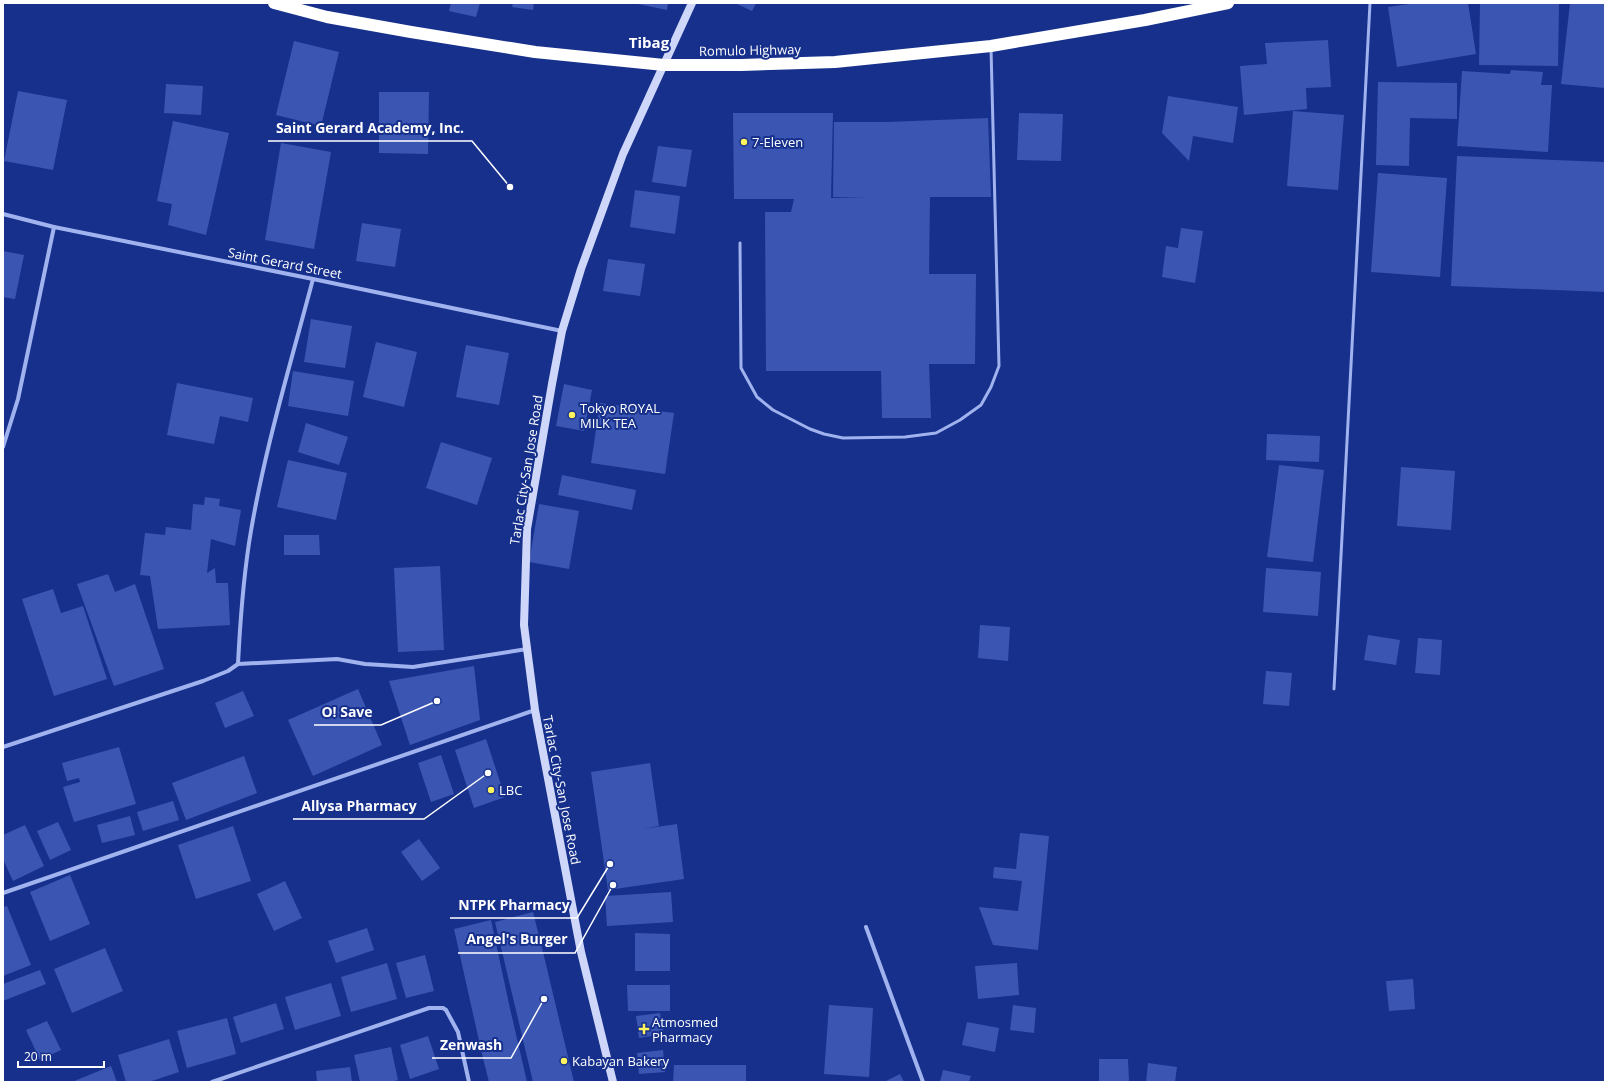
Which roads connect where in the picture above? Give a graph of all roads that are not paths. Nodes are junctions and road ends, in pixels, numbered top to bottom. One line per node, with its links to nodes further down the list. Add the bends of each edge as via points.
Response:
1 (274, 3): 6 (highway, Romulo Highway, via 328,17 475,43 535,52)
2 (692, 3): 6 (main road, Tarlac City-San Jose Road)
3 (1228, 3): 5 (highway, Romulo Highway)
4 (1370, 3): 15 (lane)
5 (991, 46): 6 (highway, Romulo Highway, via 835,62); 9 (lane, via 999,366 992,387 981,405 936,433 897,437 843,438 824,434 773,410 757,397 741,368)
6 (664, 65): 11 (main road, Tarlac City-San Jose Road, via 623,154 581,269)
7 (3, 214): 8 (street, Saint Gerard Street)
8 (54, 227): 10 (street, Saint Gerard Street); 12 (street, via 18,399)
9 (740, 243)
10 (313, 279): 11 (street, Saint Gerard Street); 14 (street, via 259,487 249,544)
11 (562, 331): 13 (main road, Tarlac City-San Jose Road, via 527,530 524,618)
12 (3, 447)
13 (527, 648): 14 (street, via 413,666 365,664 338,659); 16 (main road, Tarlac City-San Jose Road)
14 (238, 664): 17 (street, via 203,681)
15 (1334, 689)
16 (535, 710): 18 (street); 22 (main road, Tarlac City-San Jose Road, via 581,952)
17 (3, 747)
18 (3, 893)
19 (866, 927): 23 (street)
20 (212, 1082): 21 (street, via 438,1007 446,1010 458,1032)
21 (469, 1082)
22 (613, 1082)
23 (923, 1082)

